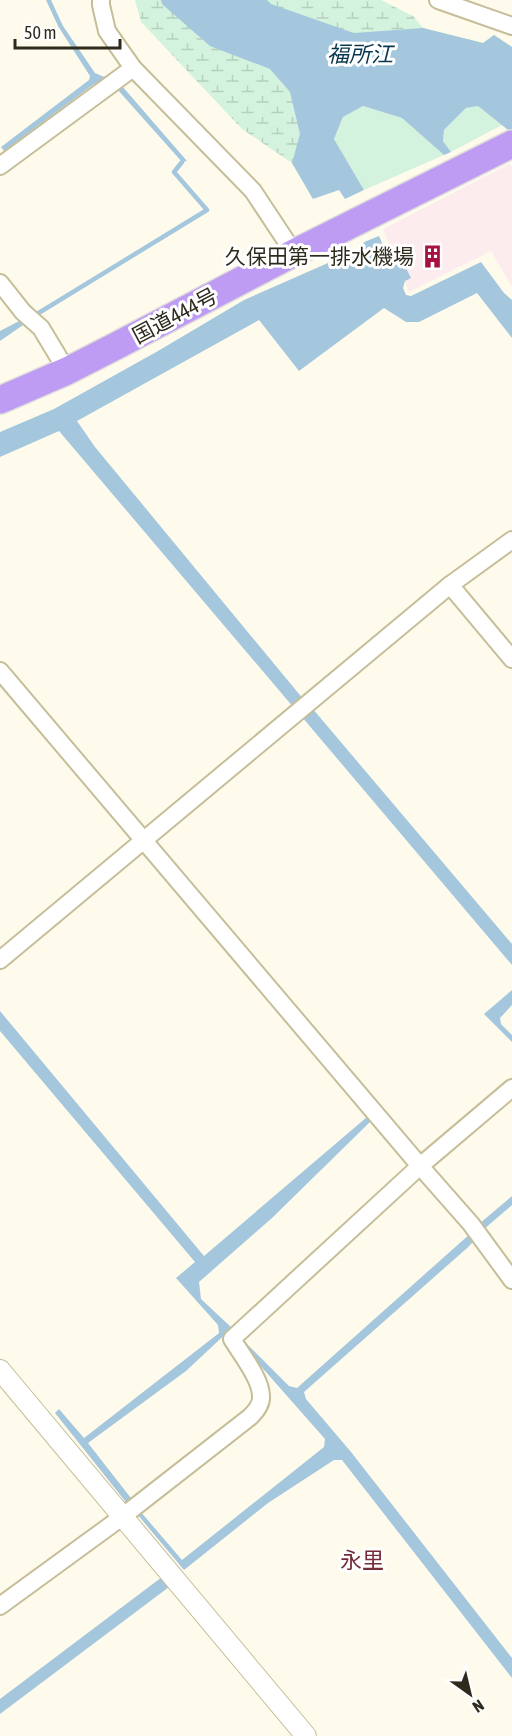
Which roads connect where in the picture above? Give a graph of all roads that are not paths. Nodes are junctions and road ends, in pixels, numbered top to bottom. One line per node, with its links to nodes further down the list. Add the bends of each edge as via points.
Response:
1 (101, 0): 4 (street, via 108,31)
2 (438, 0): 3 (street)
3 (512, 26)
4 (133, 68): 6 (street); 7 (street, via 253,191)
5 (511, 146): 7 (highway, 国道444号)
6 (0, 166)
7 (294, 253): 9 (highway, 国道444号)
8 (0, 283): 9 (street, via 41,328)
9 (67, 371): 10 (highway, 国道444号)
10 (0, 400)
11 (512, 540): 12 (street)
12 (450, 585): 13 (street); 15 (street)
13 (512, 659)
14 (0, 671): 15 (street)
15 (143, 841): 16 (street); 18 (street)
16 (0, 960)
17 (512, 1088): 18 (street)
18 (420, 1166): 19 (street, via 471,1224); 21 (street, via 232,1339 259,1383 262,1397 258,1409)
19 (512, 1280)
20 (0, 1370): 21 (street)
21 (122, 1517): 22 (street); 23 (street)
22 (0, 1606)
23 (306, 1736)

